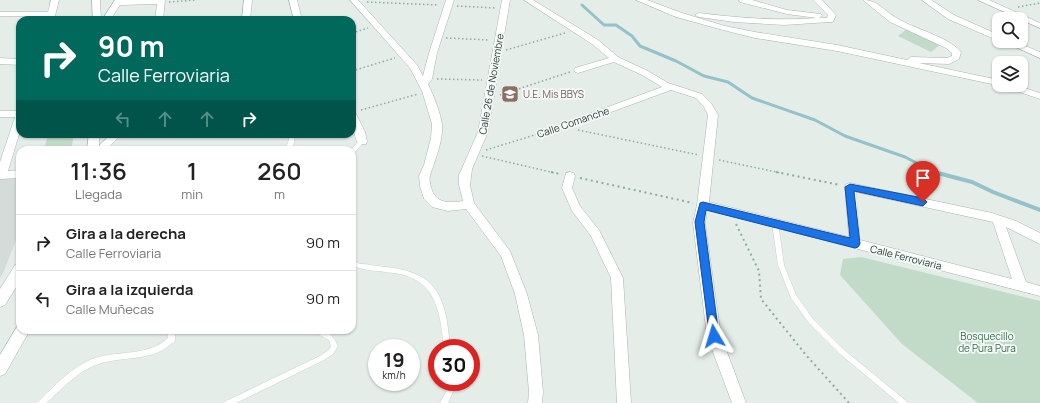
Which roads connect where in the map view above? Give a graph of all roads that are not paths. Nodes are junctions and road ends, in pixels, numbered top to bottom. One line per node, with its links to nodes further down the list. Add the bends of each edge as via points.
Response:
1 (55, 0): 21 (street)
2 (96, 0): 22 (street)
3 (248, 0): 25 (street)
4 (293, 0): 26 (street)
5 (528, 0): 31 (street, via 595,42)
6 (640, 0): 18 (street)
7 (743, 0): 19 (street, via 797,14)
8 (817, 0): 19 (street)
9 (867, 0): 34 (street, via 893,20 957,52 956,57 949,61 903,60)
10 (926, 0): 28 (street, via 952,17)
11 (982, 0): 27 (street)
12 (118, 1): 13 (street); 23 (street)
13 (160, 1): 24 (street)
14 (356, 1): 37 (street, via 414,67)
15 (449, 3): 37 (street)
16 (505, 4): 53 (street, Calle 26 de Noviembre, via 480,143 466,169 464,183)
17 (0, 14): 20 (street)
18 (679, 15): 19 (street, via 784,23 830,20); 34 (street, via 755,35 837,48)
19 (832, 15)
20 (33, 16)
21 (50, 16)
22 (97, 16)
23 (109, 16)
24 (159, 16)
25 (246, 16)
26 (297, 16)
27 (1040, 26)
28 (992, 35)
29 (1023, 48): 30 (street)
30 (1040, 55)
31 (615, 59): 35 (street); 38 (street)
32 (0, 61): 33 (street)
33 (16, 62)
34 (900, 63): 36 (street)
35 (578, 70)
36 (992, 82)
37 (426, 85): 53 (street, via 437,124 430,164 424,176 428,196 436,204 448,207)
38 (671, 87): 45 (street, Calle Comanche); 54 (street, via 699,96 713,115)
39 (1027, 92): 40 (street)
40 (1040, 96)
41 (356, 112): 47 (street)
42 (0, 114): 43 (street)
43 (16, 115)
44 (16, 127): 50 (street)
45 (562, 127)
46 (113, 138): 48 (street)
47 (362, 141): 49 (lane)
48 (104, 146)
49 (356, 148)
50 (0, 174): 51 (street)
51 (16, 174)
52 (570, 176): 74 (street, via 567,188 576,208 595,233 617,278)
53 (469, 204): 73 (street, via 506,254 521,294 531,335)
54 (703, 205): 56 (street, Calle Ferroviaria); 75 (street, via 699,222 714,336)
55 (998, 219): 57 (street); 58 (street, via 850,187); 61 (street)
56 (775, 224): 58 (street, Calle Ferroviaria); 76 (lane, via 781,265 792,296 811,321 841,351)
57 (1040, 239)
58 (855, 244): 61 (street, Calle Ferroviaria)
59 (356, 264): 67 (lane, via 414,276 429,285 443,315)
60 (16, 275): 63 (street)
61 (1021, 286): 62 (street, Calle Ferroviaria)
62 (1040, 291)
63 (0, 301)
64 (21, 334): 68 (street)
65 (171, 334): 70 (lane, via 172,339 167,346 154,351 95,361 74,372)
66 (324, 334): 71 (lane, via 331,338 335,346 322,358)
67 (446, 339)
68 (0, 369)
69 (450, 391): 72 (lane)
70 (41, 403)
71 (228, 403)
72 (444, 403)
73 (535, 403)
74 (624, 403)
75 (739, 403)
76 (904, 403)

